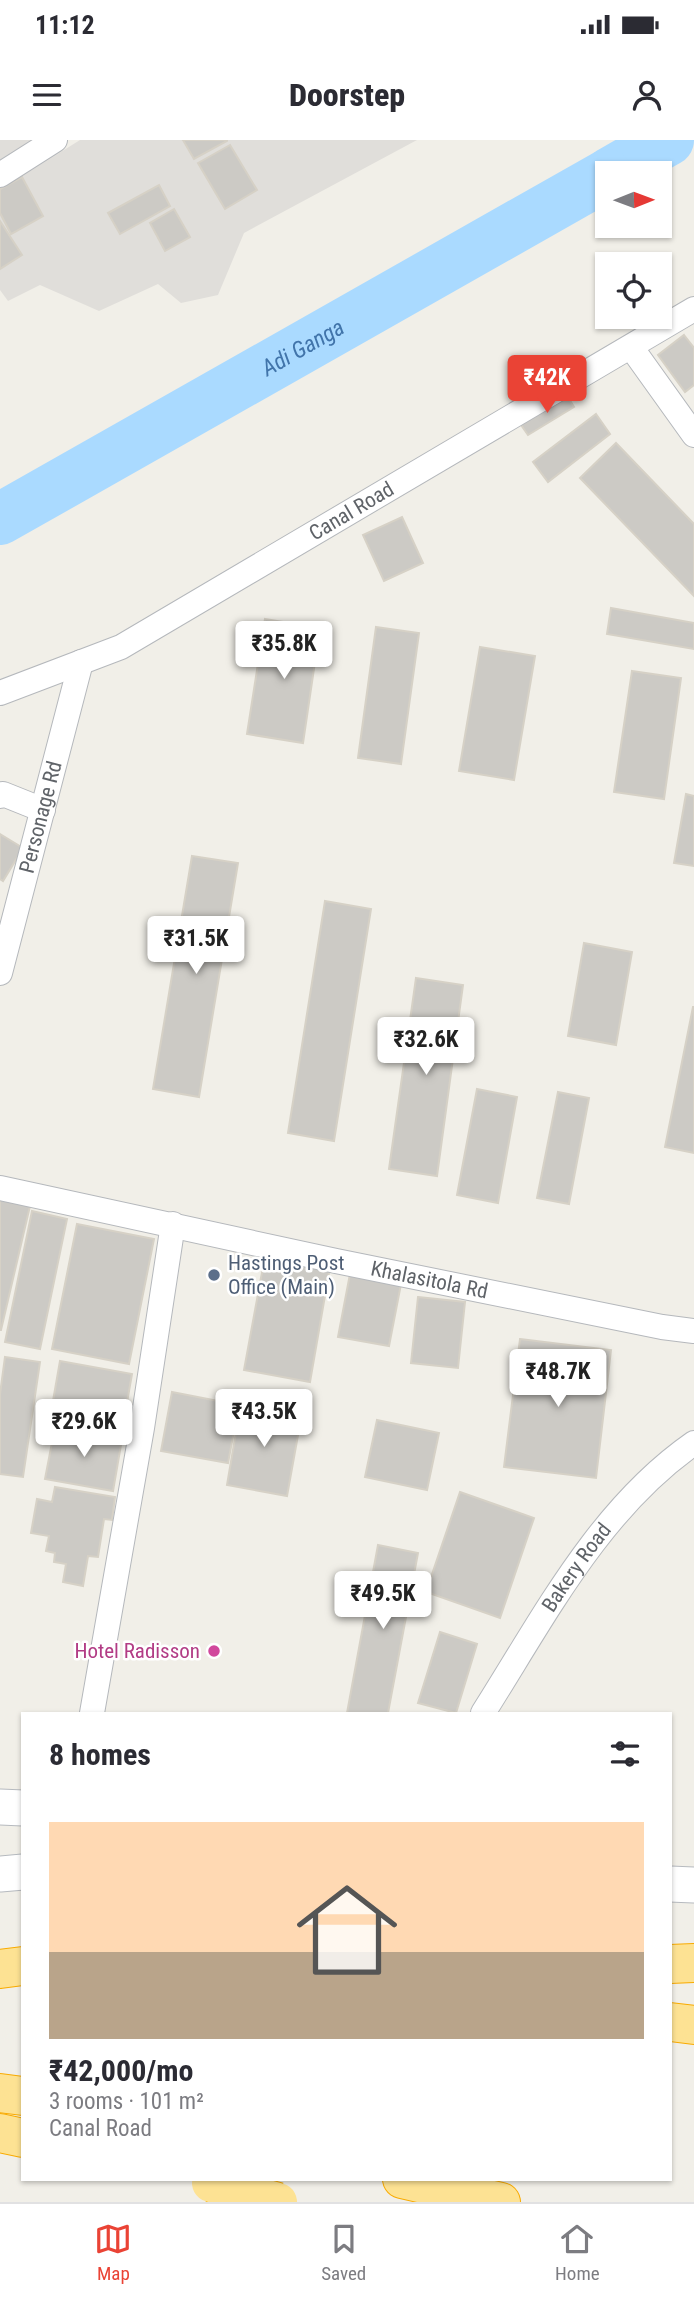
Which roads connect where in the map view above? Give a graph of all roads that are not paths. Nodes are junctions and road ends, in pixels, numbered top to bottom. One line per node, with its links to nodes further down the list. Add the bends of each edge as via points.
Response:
1 (55, 140): 2 (street)
2 (0, 176)
3 (694, 309): 4 (street, Canal Road)
4 (631, 347): 5 (street); 6 (street, Canal Road, via 121,647)
5 (694, 435)
6 (80, 662): 7 (street, Canal Road); 9 (street, Personage Rd)
7 (0, 693)
8 (0, 796): 9 (street, via 3,793)
9 (43, 810): 10 (street, Personage Rd)
10 (0, 973)
11 (0, 1188): 12 (street, Khalasitola Rd)
12 (173, 1224): 13 (street, Khalasitola Rd); 15 (street)
13 (694, 1331)
14 (694, 1443): 16 (street, Bakery Road, via 664,1464 585,1551)
15 (92, 1712)
16 (484, 1712)
17 (0, 1807): 18 (main road)
18 (21, 1808)
19 (21, 1872): 20 (main road)
20 (0, 1874)
21 (672, 1884): 22 (main road)
22 (694, 1885)
23 (694, 1963): 24 (highway)
24 (672, 1964)
25 (21, 1966): 26 (highway)
26 (0, 1969)
27 (672, 2022): 28 (highway)
28 (694, 2025)
29 (0, 2093): 30 (highway)
30 (21, 2096)
31 (0, 2133): 32 (highway)
32 (21, 2138)
33 (204, 2181): 36 (highway, bridge); 37 (highway, bridge)
34 (277, 2181): 37 (street)
35 (411, 2181): 38 (highway)
36 (249, 2202)
37 (277, 2202)
38 (501, 2202)

